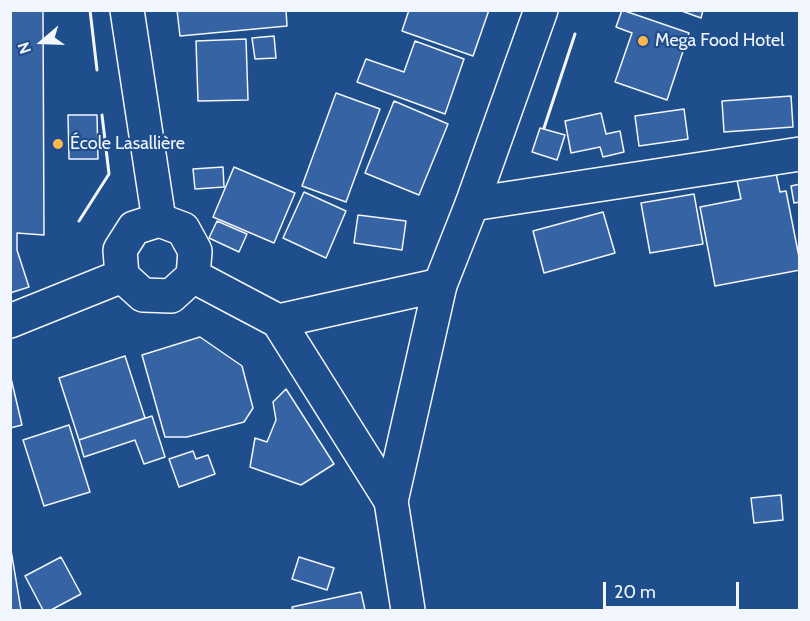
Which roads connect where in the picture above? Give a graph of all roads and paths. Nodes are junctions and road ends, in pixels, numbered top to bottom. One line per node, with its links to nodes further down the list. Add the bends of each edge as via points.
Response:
1 (127, 10): 5 (street)
2 (541, 10): 4 (street)
3 (800, 154): 4 (street)
4 (472, 204): 8 (street)
5 (159, 220): 6 (street, via 134,228 129,235 120,250); 7 (street, via 183,229 195,252)
6 (122, 276): 7 (street, via 143,295 171,296); 9 (street)
7 (193, 276): 10 (street)
8 (440, 285): 10 (street); 11 (street)
9 (10, 321)
10 (278, 321): 11 (street)
11 (391, 501): 12 (street)
12 (408, 610)

